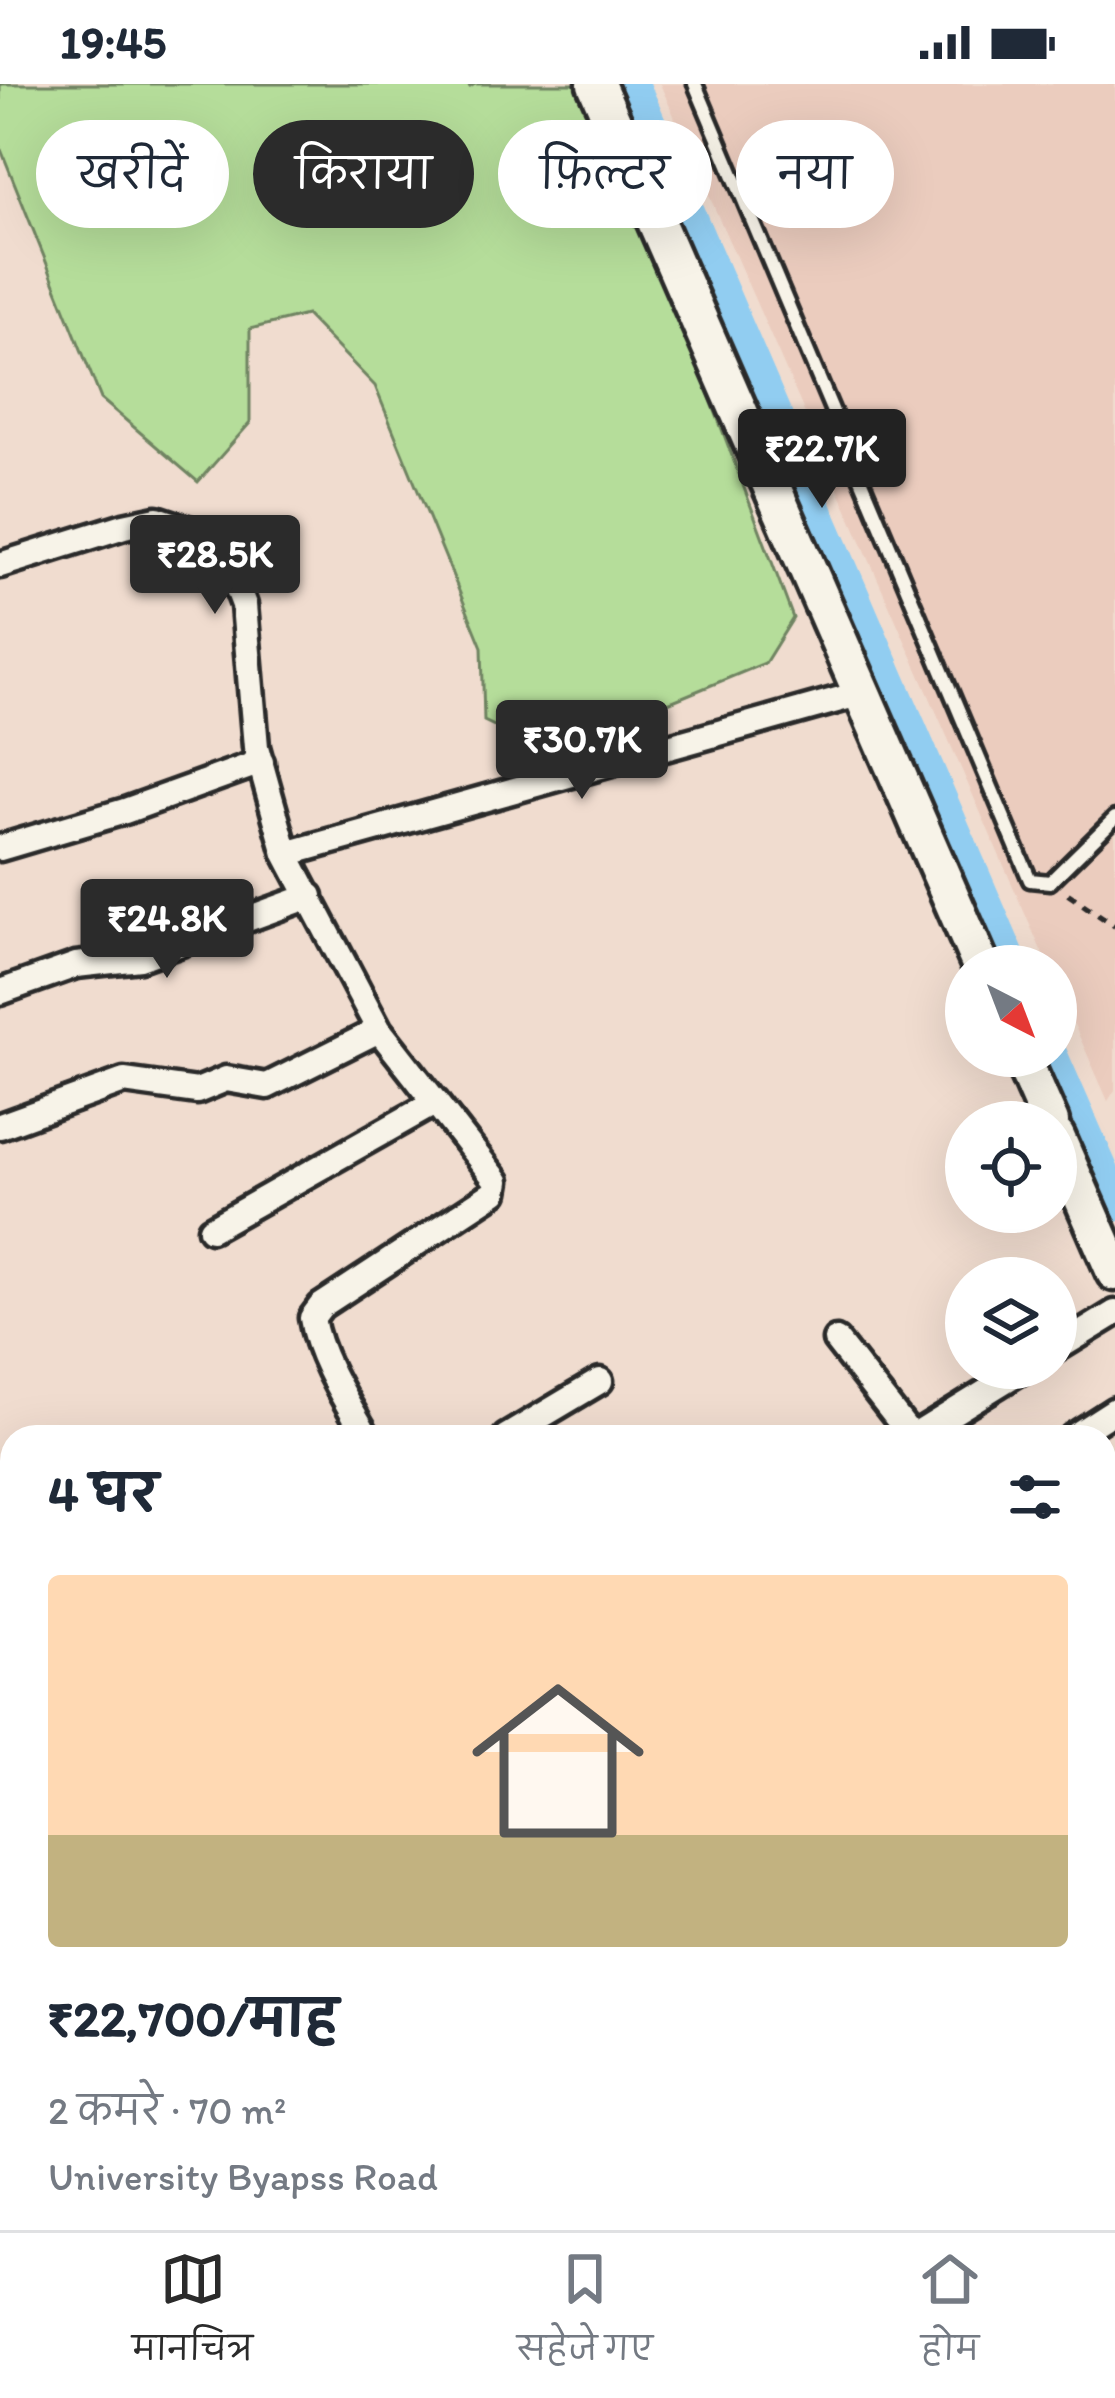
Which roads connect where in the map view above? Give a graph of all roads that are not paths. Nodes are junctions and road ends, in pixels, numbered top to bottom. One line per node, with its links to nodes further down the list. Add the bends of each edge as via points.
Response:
1 (596, 84): 4 (main road)
2 (695, 84): 6 (lane, via 1030,880 1050,882)
3 (0, 566): 5 (street, via 157,519 194,531 218,552 244,605)
4 (862, 693): 8 (street); 10 (main road)
5 (261, 762): 7 (street); 8 (street)
6 (1115, 818)
7 (0, 848)
8 (286, 854): 9 (street)
9 (310, 896): 11 (street, via 140,958 76,965); 12 (street)
10 (973, 945)
11 (0, 992)
12 (379, 1030): 13 (street); 14 (street, via 267,1086 226,1079 196,1091 124,1081)
13 (436, 1102): 16 (street); 23 (street, via 497,1181 495,1192 313,1318)
14 (0, 1126)
15 (1077, 1184): 17 (main road)
16 (212, 1229)
17 (1115, 1271)
18 (1115, 1313): 19 (street)
19 (1077, 1336)
20 (836, 1340): 25 (street)
21 (600, 1381): 24 (street)
22 (991, 1389): 26 (street)
23 (360, 1425)
24 (526, 1425)
25 (903, 1425)
26 (932, 1425)

